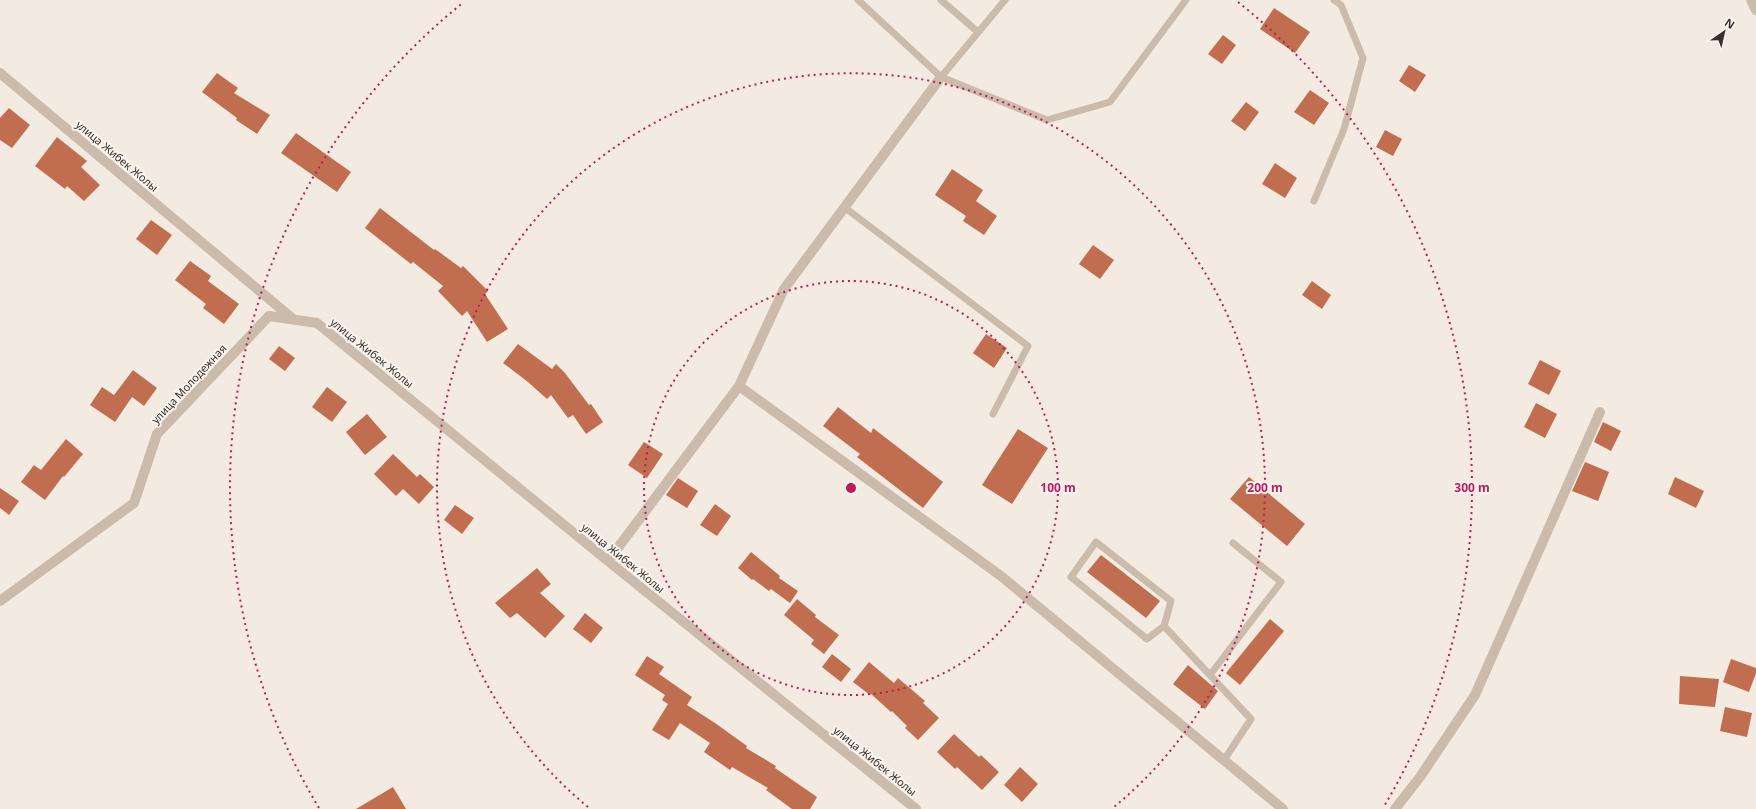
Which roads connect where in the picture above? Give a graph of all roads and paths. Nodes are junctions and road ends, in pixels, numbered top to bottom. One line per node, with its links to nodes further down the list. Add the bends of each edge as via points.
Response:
1 (858, 0): 10 (lane)
2 (941, 0): 8 (lane)
3 (1005, 0): 8 (lane)
4 (1186, 0): 10 (lane, via 1110,102 1047,120)
5 (1334, 0): 11 (lane, via 1341,5 1363,58 1344,129)
6 (1751, 0): 7 (street)
7 (1756, 10)
8 (978, 32): 10 (lane)
9 (0, 73): 13 (street, улица Жибек Жолы)
10 (941, 77): 12 (street)
11 (1314, 201)
12 (844, 207): 15 (street, via 784,289); 17 (lane, via 1028,346)
13 (293, 319): 14 (street, улица Молодежная); 20 (street, улица Молодежная, via 269,316 158,434 134,503)
14 (317, 323): 19 (street, улица Жибек Жолы)
15 (740, 386): 19 (street); 23 (street, via 1001,576)
16 (1600, 412): 26 (street, via 1475,695 1420,777)
17 (993, 414)
18 (1233, 543): 22 (lane, via 1281,582)
19 (608, 561): 24 (street, улица Жибек Жолы)
20 (0, 601)
21 (1164, 626): 21 (lane, via 1171,601 1096,542 1071,577 1147,639); 22 (lane)
22 (1210, 675): 23 (lane, via 1251,719)
23 (1224, 760): 25 (street)
24 (916, 809)
25 (1283, 809)
26 (1395, 809)

